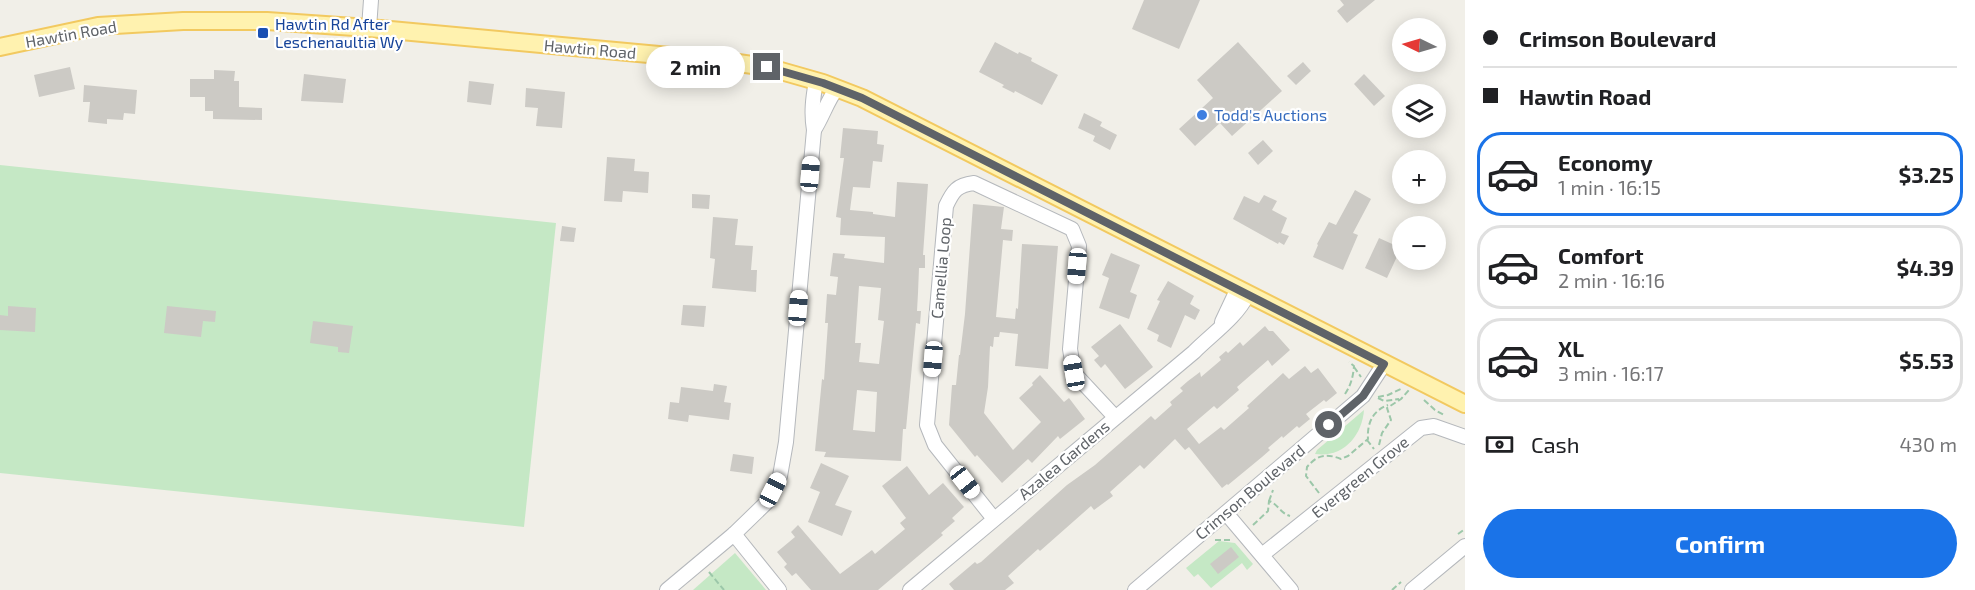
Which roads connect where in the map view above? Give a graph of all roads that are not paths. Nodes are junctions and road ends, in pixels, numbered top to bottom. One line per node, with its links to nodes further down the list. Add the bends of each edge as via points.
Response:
1 (371, 0): 2 (street)
2 (369, 28): 3 (main road, Hawtin Road, via 267,21 183,21 98,26); 4 (main road, Hawtin Road, via 724,61 767,67)
3 (0, 47)
4 (816, 81): 5 (main road, Hawtin Road); 6 (street, via 811,115)
5 (837, 88): 6 (street); 7 (main road, Hawtin Road)
6 (814, 130): 14 (street, via 780,476 766,503)
7 (1243, 291): 8 (main road, Hawtin Road); 10 (street, Azalea Gardens, via 1234,315)
8 (1384, 364): 9 (main road, Hawtin Road); 12 (street, Crimson Boulevard, via 1373,393 1363,396)
9 (1465, 404)
10 (1116, 417): 13 (street, Azalea Gardens); 13 (street, Camellia Loop, via 1074,373 1070,349 1079,246 1072,229 974,183 954,189 946,206 927,424 936,445)
11 (1465, 437): 16 (street, Evergreen Grove, via 1434,426 1421,428)
12 (1226, 513): 16 (street); 20 (street, Crimson Boulevard)
13 (994, 519): 19 (street, Azalea Gardens)
14 (734, 534): 17 (street); 18 (street)
15 (1465, 546): 22 (street)
16 (1262, 555): 21 (street)
17 (667, 590)
18 (779, 590)
19 (910, 590)
20 (1135, 590)
21 (1291, 590)
22 (1412, 590)

